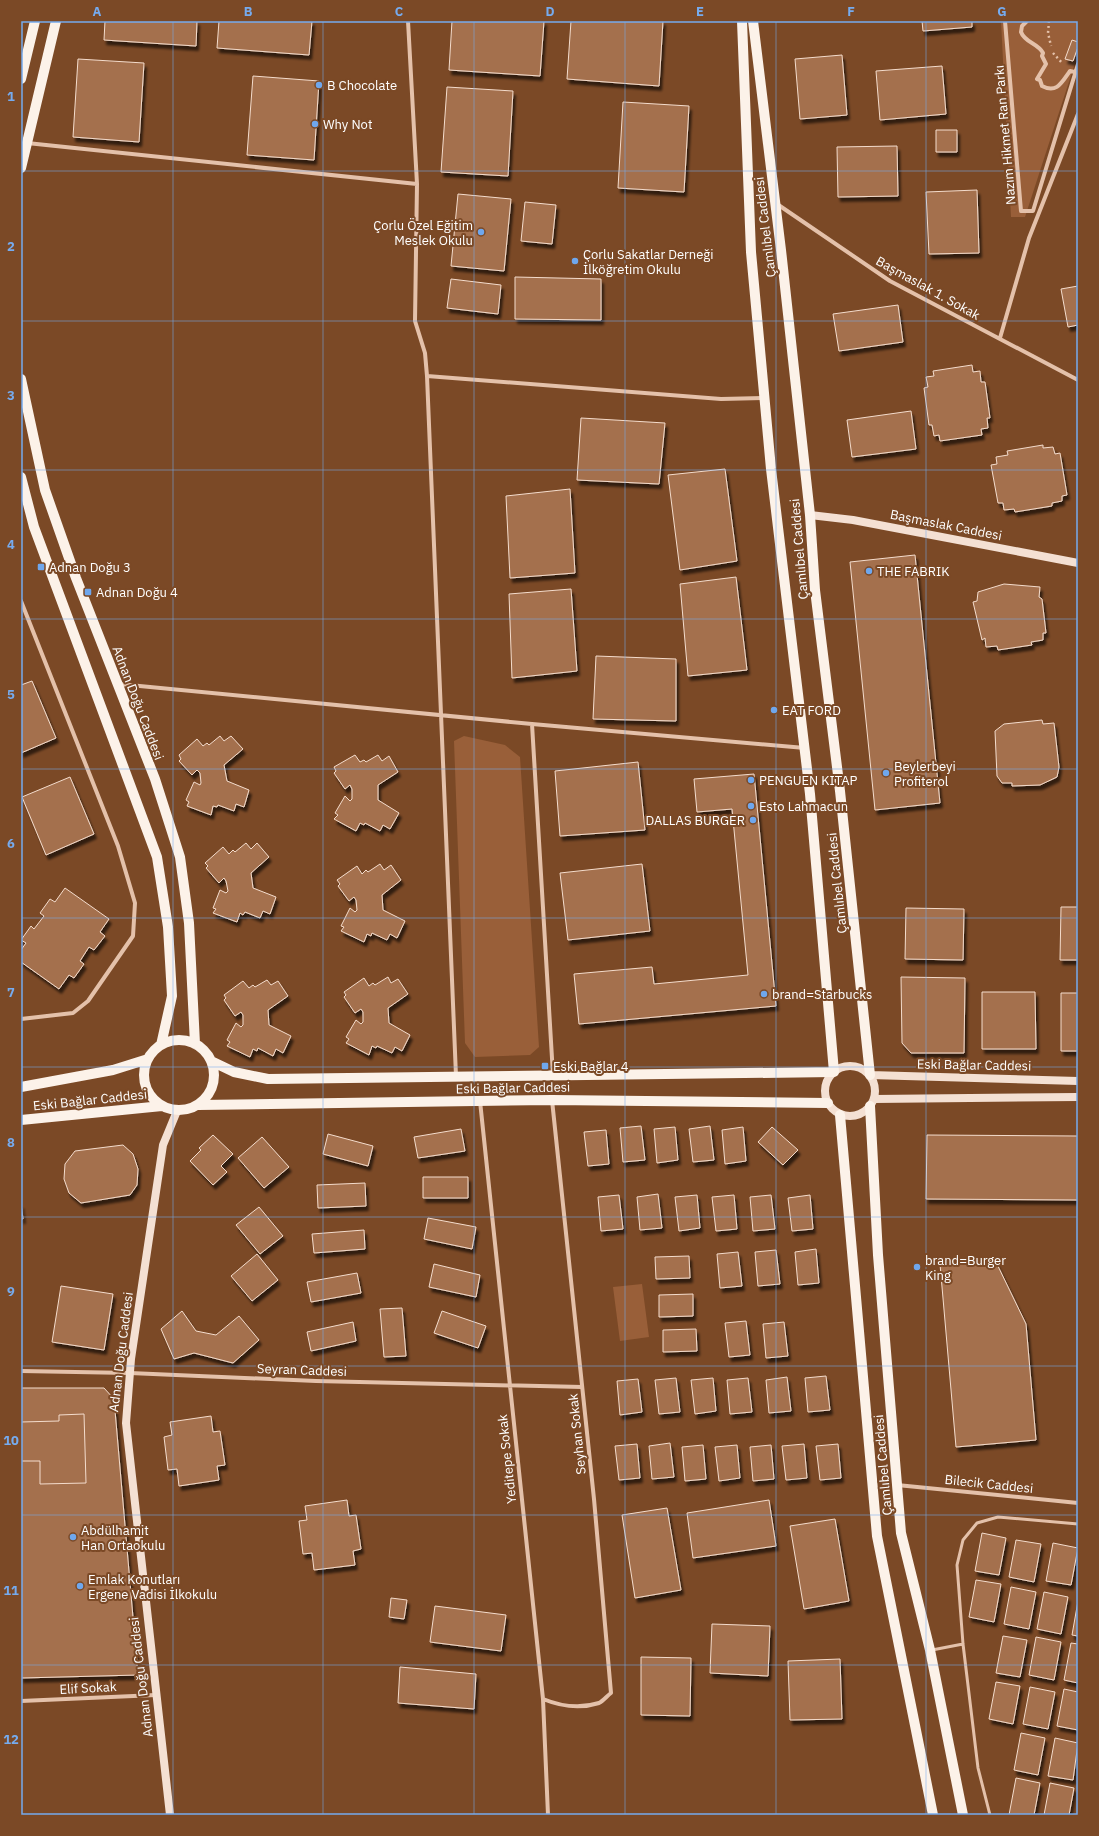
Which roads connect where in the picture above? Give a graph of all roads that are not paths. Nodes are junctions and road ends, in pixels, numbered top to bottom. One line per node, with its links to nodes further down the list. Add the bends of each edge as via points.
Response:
1 (35, 21): 10 (main road)
2 (56, 21): 13 (main road)
3 (408, 21): 15 (street)
4 (742, 21): 21 (main road, via 748,214)
5 (752, 21): 16 (main road, Çamlıbel Caddesi)
6 (1005, 21): 9 (street, Nazım Hikmet Ran Parkı, via 1021,211 1033,211)
7 (1027, 21): 9 (street, via 1021,32 1027,41 1041,48 1046,64 1037,79 1042,86 1054,89 1062,85 1070,72)
8 (1078, 64): 9 (street, Nazım Hikmet Ran Parkı)
9 (1076, 72)
10 (21, 79)
11 (1078, 114): 12 (street)
12 (1076, 127): 17 (street, via 1029,238)
13 (27, 143): 14 (main road); 15 (street)
14 (21, 168)
15 (417, 184): 18 (street, via 416,321 425,353)
16 (775, 202): 17 (street, Başmaslak 1. Sokak, via 890,281); 23 (main road, Çamlıbel Caddesi)
17 (1000, 338): 20 (street, Başmaslak 1. Sokak)
18 (426, 376): 21 (street, via 721,399); 27 (street)
19 (21, 379): 26 (main road, Adnan Doğu Caddesi, via 45,490)
20 (1078, 380)
21 (764, 398): 29 (main road)
22 (21, 477): 32 (main road, via 34,527 157,857 168,927 172,996)
23 (810, 515): 24 (street, Başmaslak Caddesi, via 853,520); 37 (main road, Çamlıbel Caddesi, via 815,590 841,799)
24 (1078, 563)
25 (21, 601): 30 (street, via 118,846 135,903 133,936 88,1001 73,1013)
26 (116, 684): 27 (street); 31 (main road, Adnan Doğu Caddesi, via 154,779 180,857 189,923)
27 (440, 715): 28 (street); 38 (street)
28 (532, 724): 29 (street); 36 (street)
29 (804, 748): 35 (main road)
30 (21, 1019)
31 (195, 1044): 32 (main road, via 183,1040); 34 (main road)
32 (161, 1045): 33 (main road)
33 (148, 1059): 40 (main road, Eski Bağlar Caddesi, via 113,1070); 47 (main road, via 144,1076 145,1085 149,1094)
34 (211, 1061): 38 (main road, Eski Bağlar Caddesi, via 234,1072 268,1079); 46 (main road, via 213,1085)
35 (834, 1072): 36 (main road, Eski Bağlar Caddesi); 37 (street, via 848,1066 856,1066); 45 (street, via 825,1086)
36 (553, 1075): 38 (main road, Eski Bağlar Caddesi)
37 (870, 1076): 39 (street, Eski Bağlar Caddesi); 44 (street, via 874,1083)
38 (456, 1077)
39 (1078, 1081)
40 (21, 1087)
41 (1078, 1096): 44 (street)
42 (552, 1100): 43 (main road, Eski Bağlar Caddesi); 45 (main road, Eski Bağlar Caddesi); 54 (street, Seyhan Sokak)
43 (480, 1101): 46 (main road, Eski Bağlar Caddesi); 53 (street, Yeditepe Sokak)
44 (872, 1102): 49 (street, via 857,1115); 55 (main road, Çamlıbel Caddesi, via 878,1255)
45 (828, 1103): 49 (street)
46 (198, 1105): 48 (main road)
47 (162, 1106): 48 (main road); 50 (main road, Eski Bağlar Caddesi)
48 (177, 1111): 52 (street, Adnan Doğu Caddesi, via 163,1145)
49 (840, 1115): 65 (main road, via 877,1536)
50 (21, 1120)
51 (21, 1371): 52 (street, Seyran Caddesi)
52 (130, 1373): 53 (street, Seyran Caddesi, via 316,1381); 60 (street, Adnan Doğu Caddesi, via 126,1423)
53 (510, 1385): 54 (street, Seyran Caddesi); 61 (street, Yeditepe Sokak)
54 (582, 1387): 61 (street, Seyhan Sokak, via 610,1692 600,1703 576,1706 559,1705)
55 (897, 1485): 56 (street, Bilecik Caddesi); 59 (main road, Çamlıbel Caddesi, via 901,1533)
56 (1078, 1503)
57 (1078, 1524): 58 (lane, via 998,1517 977,1523 963,1540 957,1565)
58 (962, 1644): 59 (lane); 67 (lane, via 978,1768)
59 (930, 1650): 66 (main road, Çamlıbel Caddesi)
60 (156, 1695): 62 (street, Elif Sokak); 63 (street, Adnan Doğu Caddesi)
61 (543, 1699): 64 (street, Yeditepe Sokak)
62 (21, 1701)
63 (170, 1815)
64 (548, 1815)
65 (933, 1815)
66 (963, 1815)
67 (990, 1815)

